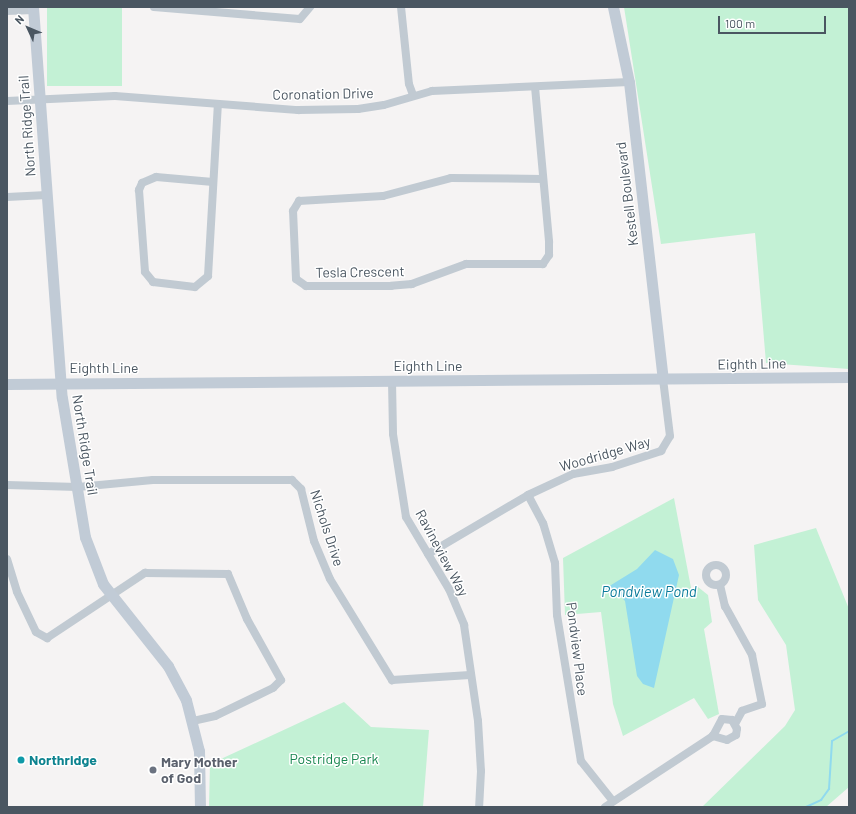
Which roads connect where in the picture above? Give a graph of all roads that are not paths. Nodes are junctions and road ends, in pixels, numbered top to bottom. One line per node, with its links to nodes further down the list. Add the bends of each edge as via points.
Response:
1 (154, 7): 6 (street)
2 (310, 7): 6 (street, via 300,19)
3 (401, 7): 10 (street, via 409,84)
4 (613, 7): 8 (street, Kestell Boulevard)
5 (33, 8): 7 (street); 11 (street, North Ridge Trail)
6 (215, 9)
7 (7, 11)
8 (629, 82): 9 (street, Coronation Drive); 19 (street, Kestell Boulevard)
9 (536, 87): 10 (street, Coronation Drive, via 455,89); 14 (street, Tesla Crescent)
10 (413, 95): 13 (street, Coronation Drive, via 384,105 358,108 298,110)
11 (40, 99): 12 (street, Coronation Drive); 13 (street, Coronation Drive, via 116,96); 16 (street, North Ridge Trail)
12 (7, 101)
13 (218, 104): 15 (street)
14 (543, 179): 14 (street, Tesla Crescent, via 451,178 383,196 299,201 293,211 296,279 306,286 391,286 412,284 466,264 543,264 549,255)
15 (213, 182): 15 (street, via 206,281 195,288 153,282 145,272 139,190 142,183 156,177)
16 (47, 195): 17 (street); 21 (street, North Ridge Trail)
17 (7, 198)
18 (849, 377): 19 (street, Eighth Line)
19 (663, 379): 20 (street, Eighth Line); 25 (street, Woodridge Way, via 670,436 662,451 612,467 573,474)
20 (392, 381): 21 (street, Eighth Line); 26 (street, Ravineview Way, via 393,434 406,517)
21 (61, 383): 22 (street, Eighth Line); 24 (street, North Ridge Trail)
22 (7, 384)
23 (7, 485): 24 (street, Nichols Drive)
24 (78, 488): 29 (street, North Ridge Trail, via 89,554); 30 (street, Nichols Drive, via 153,480 292,480 301,489 314,540 330,579 392,680)
25 (528, 495): 26 (street, Woodridge Way); 34 (street, Pondview Place, via 543,523 555,563 557,615 581,761)
26 (428, 554): 30 (street, Ravineview Way, via 449,589 464,625)
27 (7, 559): 29 (street, via 17,592 36,632 43,637 52,636)
28 (720, 586): 32 (street, via 725,606 752,655 762,704 742,711)
29 (112, 597): 31 (street, North Ridge Trail, via 175,676); 31 (street, via 147,573 222,572 230,576 247,619 280,680 267,691 214,716)
30 (470, 675): 36 (street, Ravineview Way, via 481,764)
31 (194, 721): 35 (street, North Ridge Trail)
32 (735, 724): 33 (street, via 722,719); 33 (street, via 736,734 732,738)
33 (713, 736): 34 (street)
34 (612, 800): 37 (street)
35 (200, 807)
36 (479, 807)
37 (605, 807)

